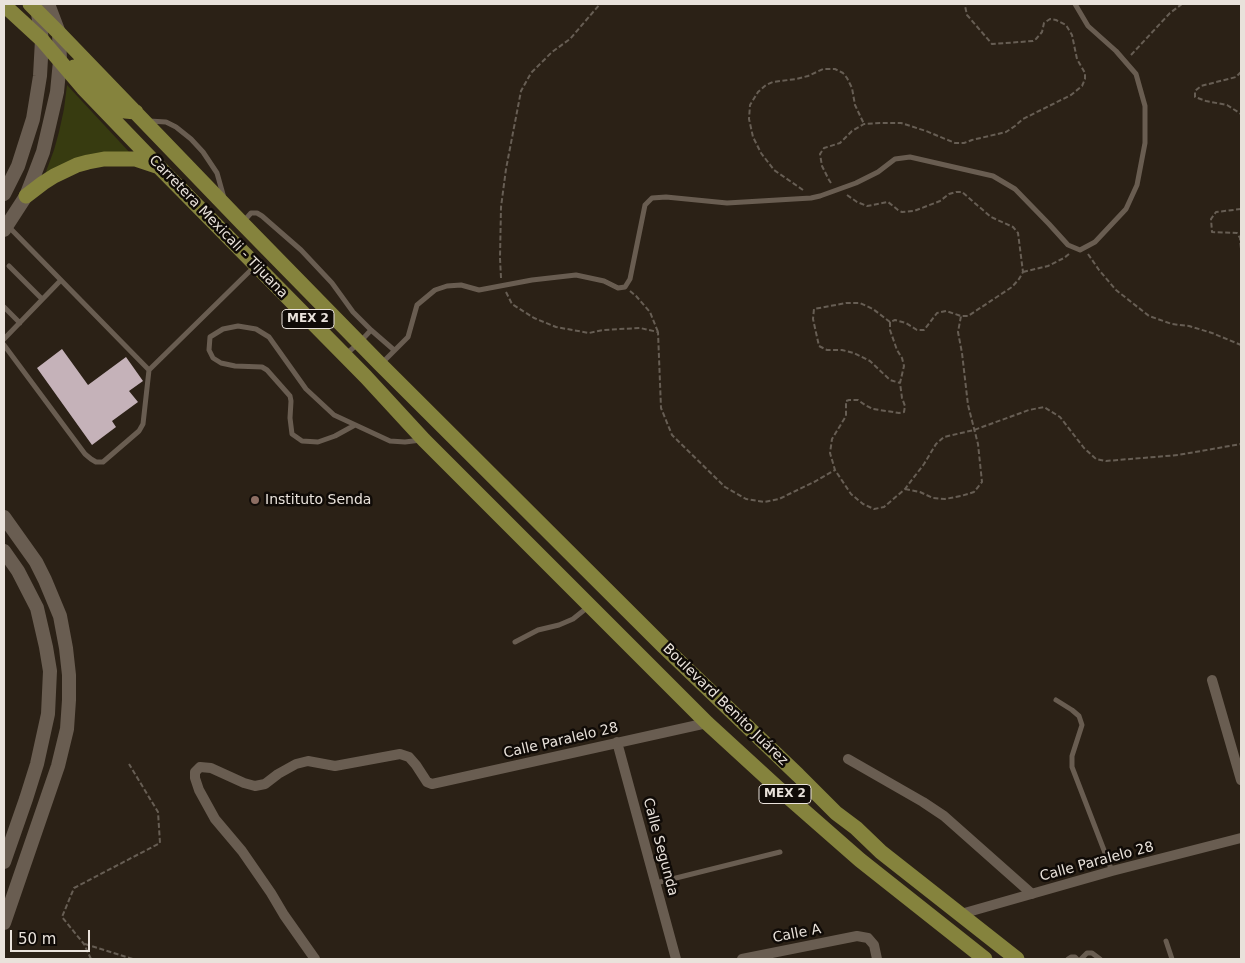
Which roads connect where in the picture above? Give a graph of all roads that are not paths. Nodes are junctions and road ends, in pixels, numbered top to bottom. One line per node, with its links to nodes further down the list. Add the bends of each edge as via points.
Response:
1 (9, 4): 4 (main road, via 26,19 32,17)
2 (1075, 4): 25 (lane, via 1088,26 1136,74 1145,106 1145,143 1138,185 1126,208 1095,242 1080,250 1068,245 1015,189 993,176 910,156 895,159 856,183 811,198 727,203 652,198 645,205 630,278 625,287 618,288 604,281 576,275 479,290 461,285 447,286 434,290 416,305 408,337)
3 (4, 5): 6 (main road, Carretera Mexicali - Tijuana / MEX 2)
4 (37, 6): 5 (main road, Carretera Mexicali - Tijuana / MEX 2); 6 (main road)
5 (59, 33): 7 (main road); 8 (main road, Carretera Mexicali - Tijuana / MEX 2)
6 (42, 40): 7 (main road, Carretera Mexicali - Tijuana / MEX 2); 10 (main road, via 33,119 18,166)
7 (63, 64): 8 (main road, via 81,70 115,106); 9 (main road, Carretera Mexicali - Tijuana / MEX 2); 11 (main road, via 43,152)
8 (140, 116): 12 (main road, Carretera Mexicali - Tijuana / MEX 2); 12 (lane, via 176,127 203,152 217,173)
9 (159, 167): 11 (main road, via 135,159 88,162 54,176); 16 (main road, Carretera Mexicali - Tijuana / MEX 2)
10 (4, 194)
11 (26, 196): 14 (main road)
12 (226, 206): 13 (main road, Carretera Mexicali - Tijuana / MEX 2)
13 (242, 223): 21 (lane, via 251,213 262,216 301,250); 23 (main road, Carretera Mexicali - Tijuana / MEX 2)
14 (5, 225): 17 (lane)
15 (9, 266): 18 (lane)
16 (256, 266): 26 (main road, Carretera Mexicali - Tijuana / MEX 2); 28 (lane)
17 (60, 280): 18 (lane); 28 (lane)
18 (42, 299): 20 (lane)
19 (4, 307): 20 (lane)
20 (20, 323): 22 (lane)
21 (371, 330): 23 (lane); 25 (lane)
22 (4, 339)
23 (359, 342): 26 (lane); 27 (main road, Carretera Mexicali - Tijuana / MEX 2)
24 (4, 345): 28 (lane, via 85,454 96,462 103,462 139,431 143,424)
25 (394, 350): 27 (lane)
26 (344, 356): 30 (main road, Carretera Mexicali - Tijuana / MEX 2)
27 (380, 364): 33 (main road, Carretera Mexicali - Tijuana / MEX 2)
28 (149, 370)
29 (355, 425): 29 (lane, via 334,416 306,389 269,337 238,326 223,329 210,337 209,350 213,358 235,366 267,370 290,396 292,434 302,441 318,442); 30 (lane, via 390,441)
30 (424, 440): 34 (main road, Carretera Mexicali - Tijuana / MEX 2)
31 (4, 517): 52 (main road, via 36,562 60,616 69,675 69,700 67,729 58,766)
32 (4, 551): 46 (main road, via 37,608 50,671 48,714 37,764)
33 (576, 560): 48 (main road, Boulevard Benito Juárez / MEX 2, via 836,813)
34 (560, 574): 35 (main road, Boulevard Benito Juárez / MEX 2)
35 (590, 605): 36 (lane, via 559,626 538,630); 39 (main road, Boulevard Benito Juárez / MEX 2)
36 (515, 642)
37 (1212, 680): 42 (street)
38 (1056, 700): 47 (lane, via 1079,716 1082,725 1072,756 1072,767)
39 (707, 723): 40 (street, Calle Paralelo 28); 43 (main road, Boulevard Benito Juárez / MEX 2)
40 (617, 742): 49 (street, Calle Segunda); 54 (street, Calle Paralelo 28, via 432,784 423,778 409,757 400,754 335,766 308,761 255,786 211,768 200,767 195,778 215,819 242,851)
41 (848, 759): 50 (street, via 944,816)
42 (1241, 780)
43 (828, 832): 48 (main road, via 837,829 883,865); 58 (main road, Boulevard Benito Juárez / MEX 2)
44 (1241, 838): 47 (street, Calle Paralelo 28)
45 (780, 852): 49 (lane)
46 (4, 862)
47 (1112, 871): 50 (street, Calle Paralelo 28)
48 (911, 875): 51 (main road, Boulevard Benito Juárez / MEX 2)
49 (656, 883): 55 (street, Calle Segunda)
50 (1032, 894): 51 (street, Calle Paralelo 28)
51 (961, 914): 59 (main road, Boulevard Benito Juárez / MEX 2)
52 (4, 923)
53 (1166, 941): 63 (lane)
54 (315, 959)
55 (676, 959)
56 (742, 959): 57 (street, Calle A, via 857,936 868,938 874,945)
57 (877, 959)
58 (985, 959)
59 (1018, 959)
60 (1068, 959): 61 (lane)
61 (1079, 959): 62 (lane, via 1087,953)
62 (1100, 959)
63 (1172, 959)

